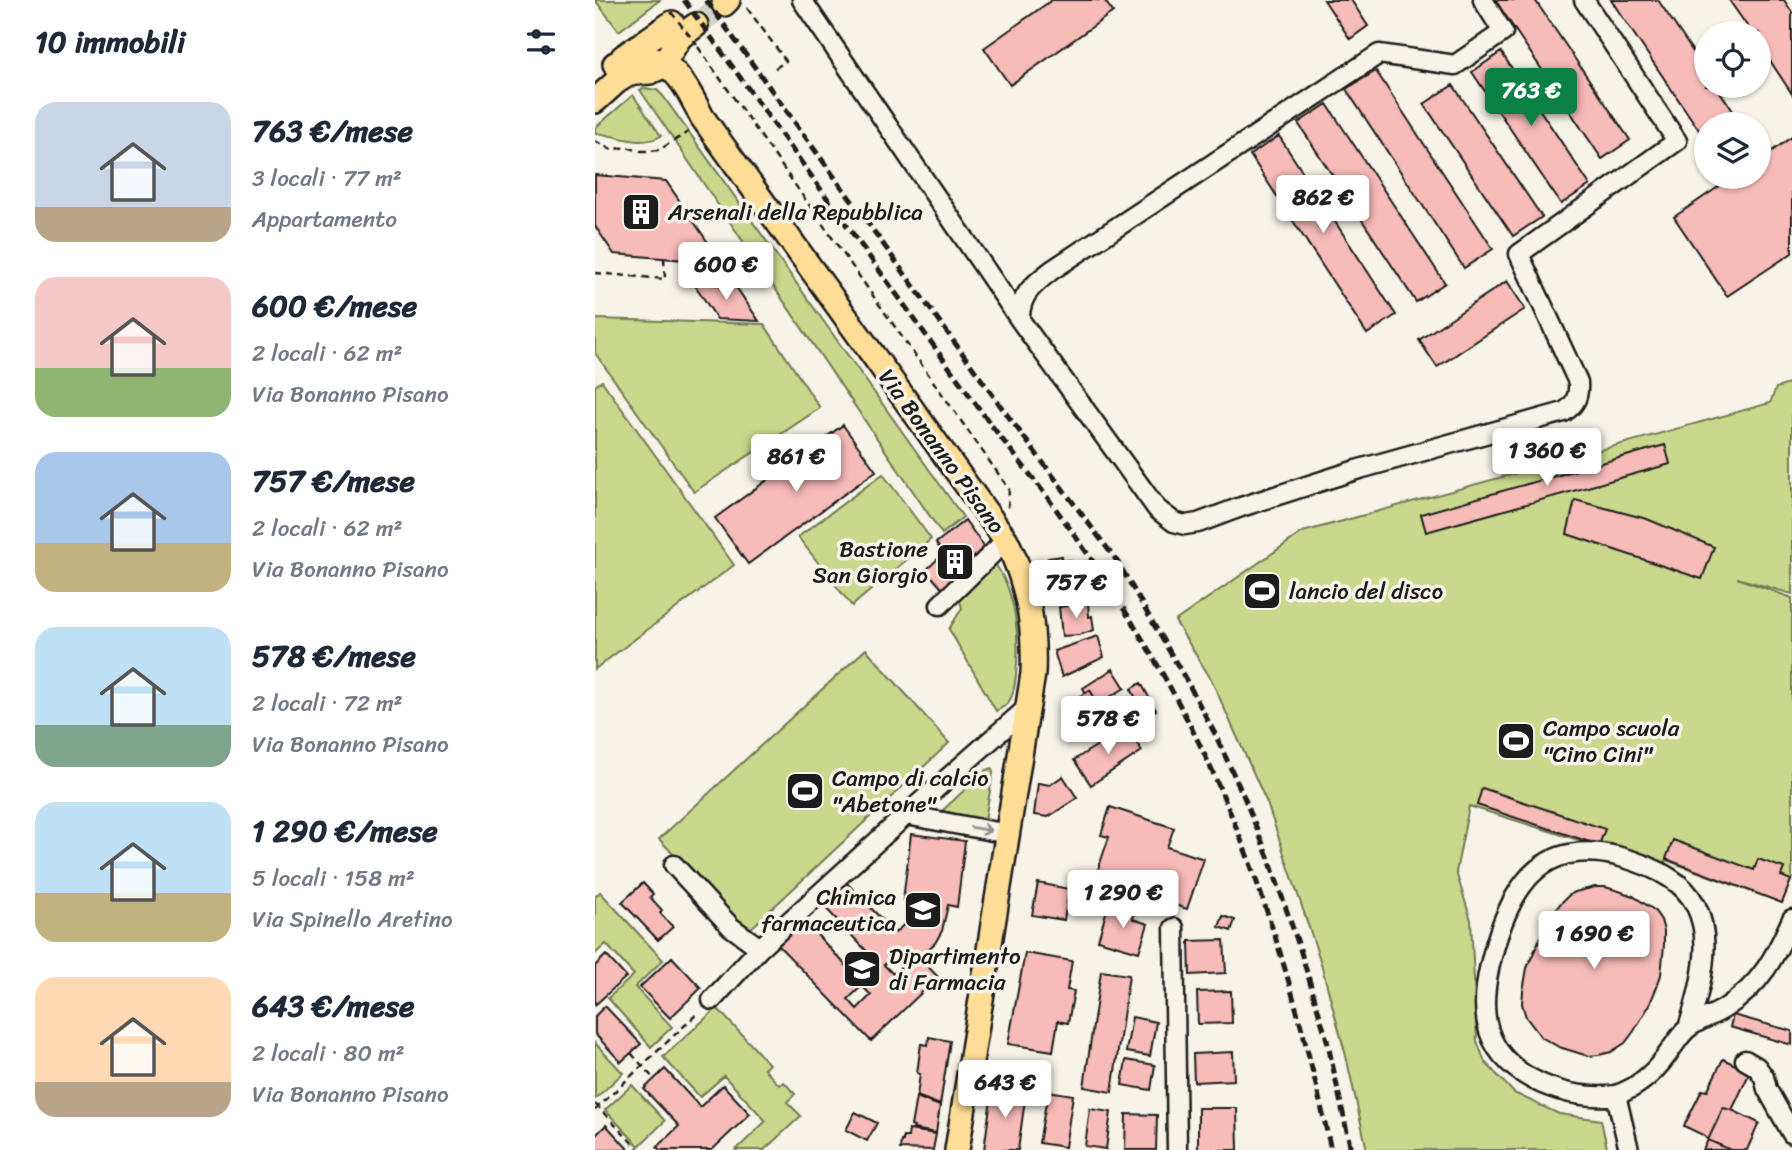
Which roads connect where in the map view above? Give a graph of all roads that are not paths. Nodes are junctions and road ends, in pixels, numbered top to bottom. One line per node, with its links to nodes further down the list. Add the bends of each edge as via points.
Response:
1 (802, 0): 8 (street)
2 (1483, 0): 8 (street, via 1503,32 1455,65 1379,54 1033,284)
3 (1584, 0): 8 (street, via 1677,141 1519,254 1579,382 1577,400 1564,412 1356,470 1185,525 1157,509)
4 (684, 23): 5 (main road)
5 (652, 59): 6 (main road, via 615,64); 7 (main road); 9 (main road, Via Bonanno Pisano)
6 (595, 80)
7 (595, 101)
8 (1020, 320)
9 (1006, 540): 10 (street); 11 (main road, Via Bonanno Pisano, via 1020,569 1031,612 1033,662)
10 (940, 605)
11 (1027, 708): 12 (street); 13 (main road, Via Bonanno Pisano)
12 (906, 815): 13 (street, one-way to 13); 17 (street)
13 (1008, 834): 23 (main road, Via Bonanno Pisano)
14 (674, 865): 17 (street)
15 (1792, 919): 19 (street, via 1773,960 1753,986)
16 (1174, 928): 24 (street)
17 (755, 953): 18 (street)
18 (712, 1000)
19 (1688, 1028): 21 (street, via 1655,1070); 21 (street, via 1705,952 1695,903 1686,891 1650,866 1591,851 1561,855 1536,870 1505,915 1490,961 1489,1031 1506,1060 1534,1080 1579,1095)
20 (1745, 1060): 22 (street, via 1764,1077)
21 (1616, 1095): 25 (street)
22 (1792, 1134)
23 (957, 1150)
24 (1177, 1150)
25 (1629, 1150)

